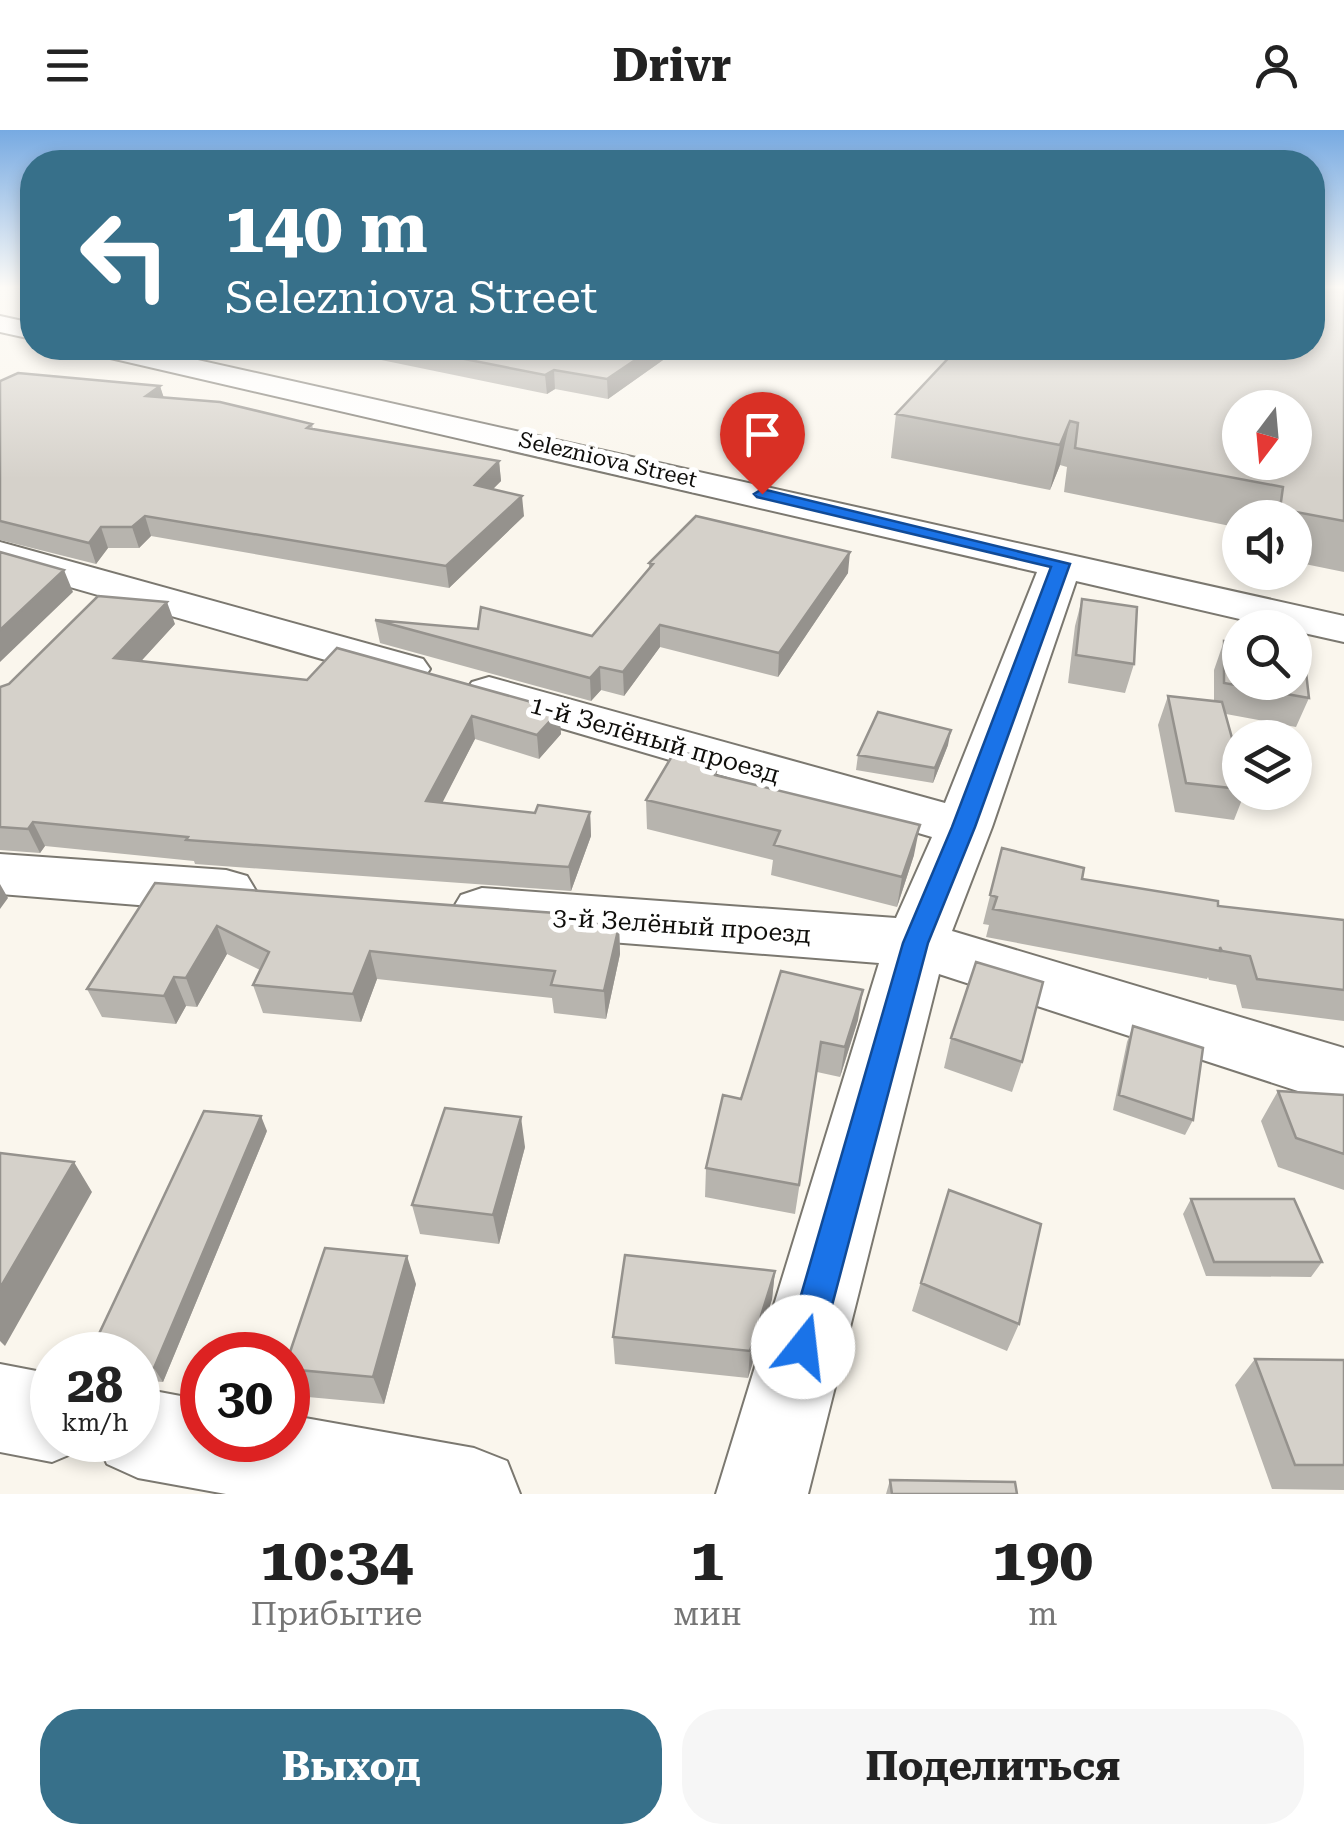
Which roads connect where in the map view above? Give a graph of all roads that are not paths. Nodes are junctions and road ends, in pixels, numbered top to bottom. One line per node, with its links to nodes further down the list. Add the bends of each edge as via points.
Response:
1 (159, 360): 3 (street, Selezniova Street)
2 (0, 554): 5 (street, 1-й Зелёный проезд)
3 (1061, 564): 4 (street, Selezniova Street); 5 (street)
4 (1344, 629)
5 (964, 827): 9 (street)
6 (0, 874): 7 (street)
7 (279, 895)
8 (418, 905): 9 (street, 3-й Зелёный проезд)
9 (916, 943): 10 (street, 3-й Зелёный проезд); 15 (street)
10 (1344, 1077)
11 (0, 1408): 12 (street)
12 (30, 1414)
13 (160, 1437): 14 (street)
14 (474, 1494)
15 (762, 1494)

